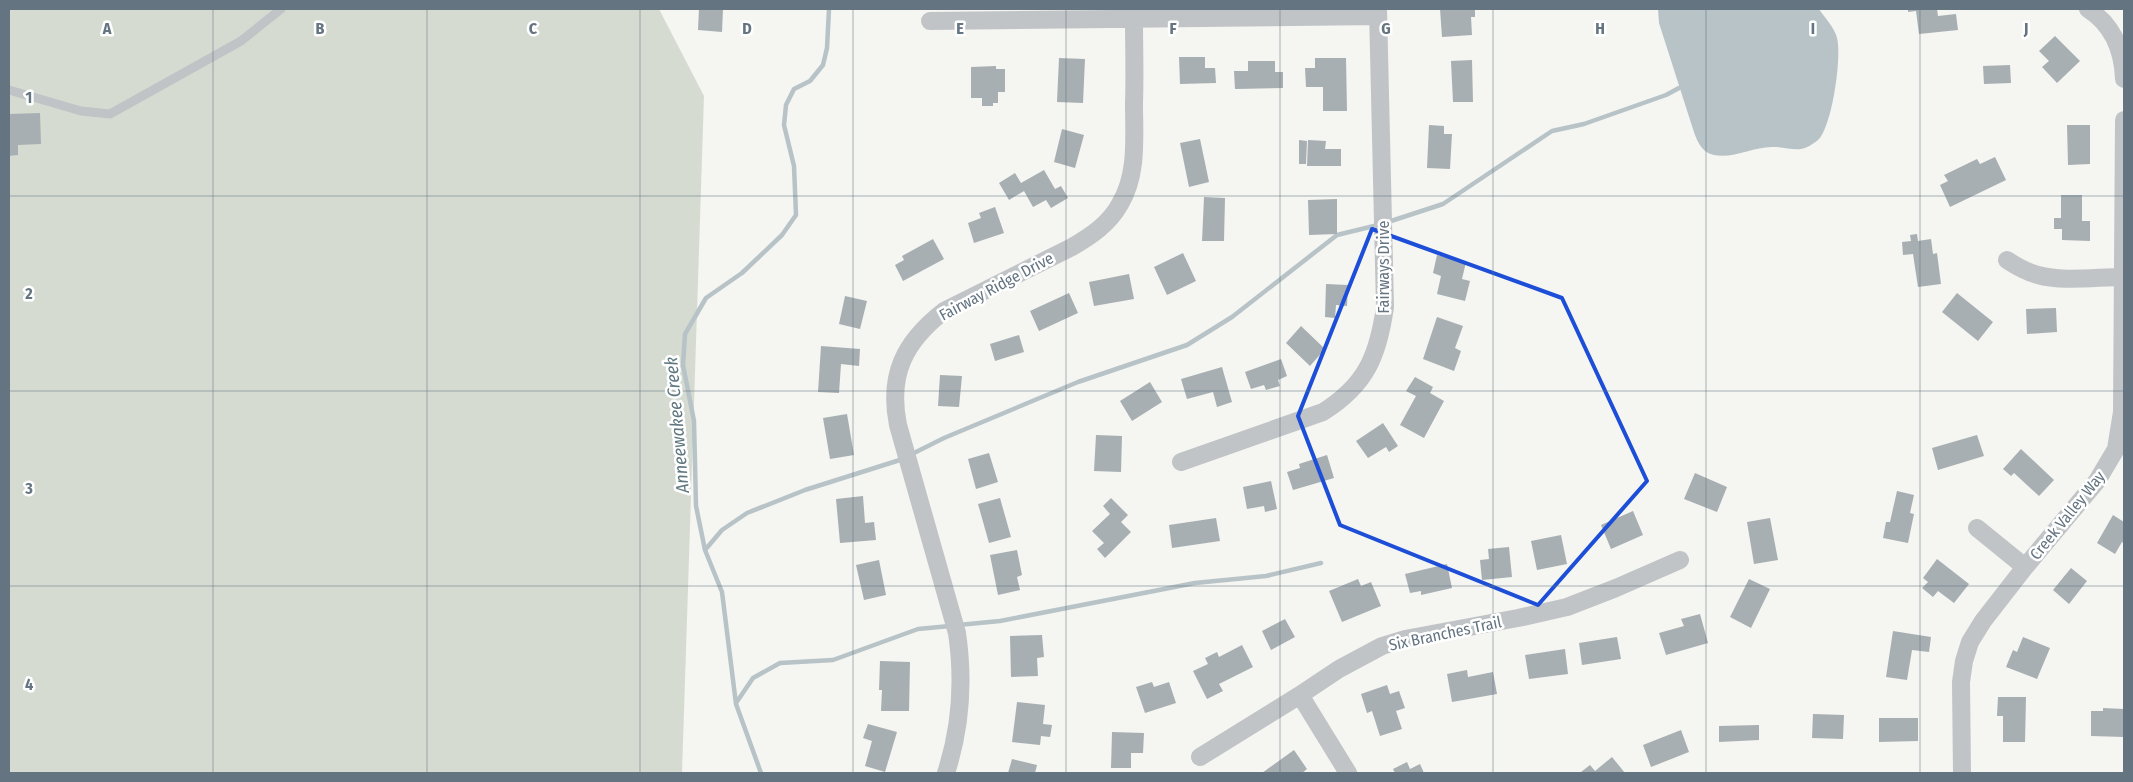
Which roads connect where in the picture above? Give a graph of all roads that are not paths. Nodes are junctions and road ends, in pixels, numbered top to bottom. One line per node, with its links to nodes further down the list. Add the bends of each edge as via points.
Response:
1 (281, 9): 7 (lane, via 240,40 110,114 81,111)
2 (2088, 9): 6 (street, via 2102,20 2114,37 2123,63)
3 (1378, 12): 4 (street); 11 (street, Fairways Drive, via 1384,307 1376,352 1354,389 1323,412)
4 (1134, 20): 5 (street); 17 (street, Fairway Ridge Drive, via 1134,156 1130,182 1120,204 1092,235 944,311 931,321 908,349 895,382 898,425 957,633 960,654 960,710)
5 (930, 21)
6 (2124, 79)
7 (9, 90)
8 (2124, 120): 10 (street, Creek Valley Way)
9 (2006, 260): 10 (street, via 2021,269 2053,278)
10 (2123, 278): 14 (street, Creek Valley Way, via 2122,412 2116,449 2097,481)
11 (1181, 462)
12 (1977, 528): 14 (street)
13 (1680, 560): 15 (street, Six Branches Trail, via 1567,607 1382,646)
14 (2025, 567): 19 (street, Creek Valley Way, via 1983,621 1970,642 1964,661 1961,682)
15 (1300, 695): 16 (street, Six Branches Trail); 18 (street)
16 (1200, 757)
17 (946, 773)
18 (1348, 773)
19 (1962, 773)

